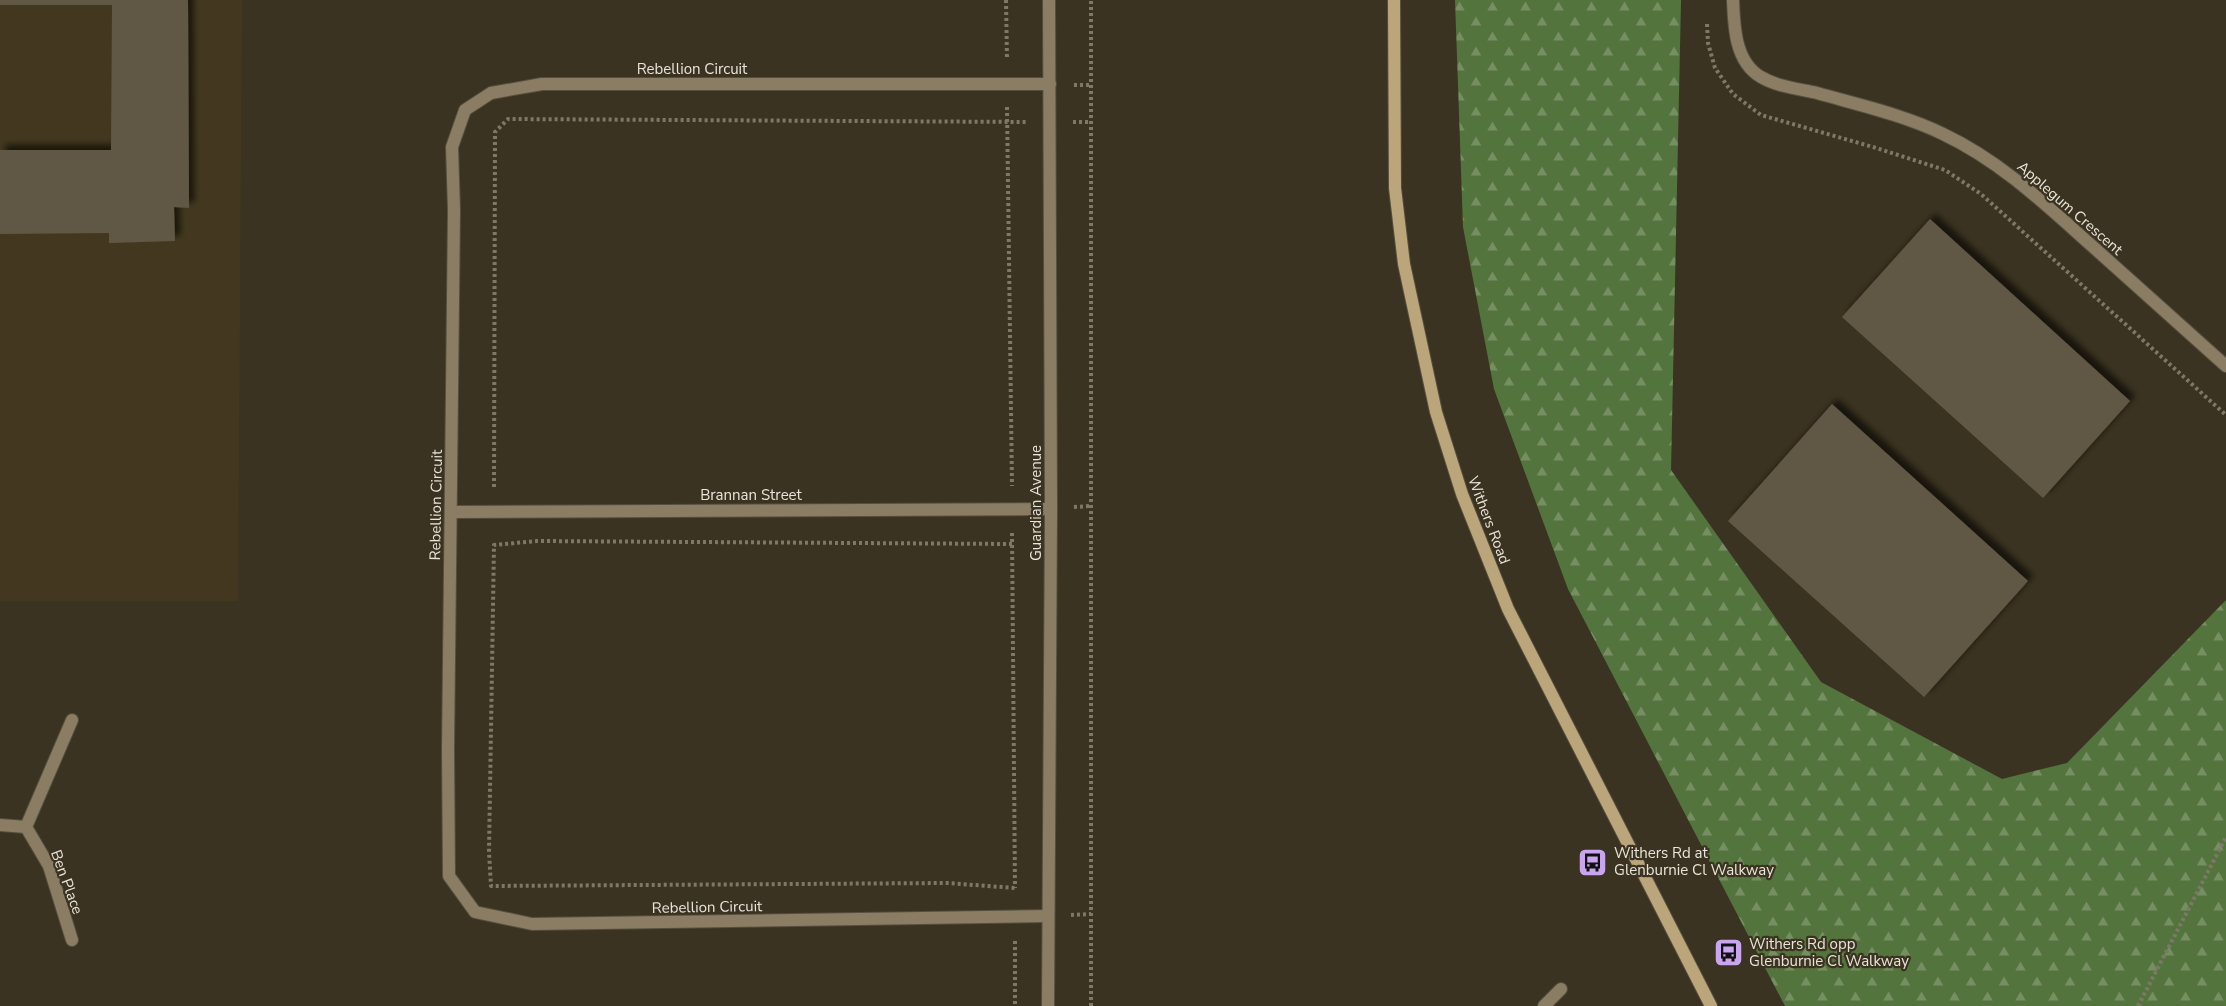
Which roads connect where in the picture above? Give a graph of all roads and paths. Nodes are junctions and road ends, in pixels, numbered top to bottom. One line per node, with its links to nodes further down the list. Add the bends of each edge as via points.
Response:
1 (1049, 0): 6 (street, Guardian Avenue)
2 (1091, 0): 8 (path)
3 (1394, 0): 27 (main road, Withers Road, via 1395,188 1404,264 1436,412 1462,494 1508,609)
4 (1733, 0): 9 (street, Applegum Crescent, via 1741,57 1760,77 1898,116 1942,133 1984,156 2028,188)
5 (1707, 21): 10 (path, via 1715,68 1733,94 1761,115 1945,170 1981,194)
6 (1050, 84): 7 (street, Guardian Avenue); 12 (street, Rebellion Circuit, via 542,84 491,93 465,110 452,147)
7 (1050, 122): 8 (path); 11 (street, Guardian Avenue); 13 (path, via 508,119 495,132)
8 (1091, 122): 25 (path)
9 (2226, 366)
10 (2226, 415)
11 (1051, 509): 13 (street, Brannan Street); 21 (street, Guardian Avenue)
12 (451, 512): 13 (street, Brannan Street); 21 (street, Rebellion Circuit, via 449,876 475,912 532,924)
13 (494, 512): 15 (path)
14 (1012, 544): 15 (path, via 537,541)
15 (494, 545): 20 (path, via 491,886 948,883)
16 (72, 720): 18 (street)
17 (0, 825): 18 (street)
18 (26, 827): 22 (street, Ben Place, via 49,866)
19 (2226, 837): 28 (path)
20 (1015, 888)
21 (1047, 916): 24 (street, Guardian Avenue)
22 (72, 940)
23 (1561, 989): 26 (street)
24 (1047, 1006)
25 (1091, 1006)
26 (1544, 1006)
27 (1712, 1006)
28 (2138, 1006)

